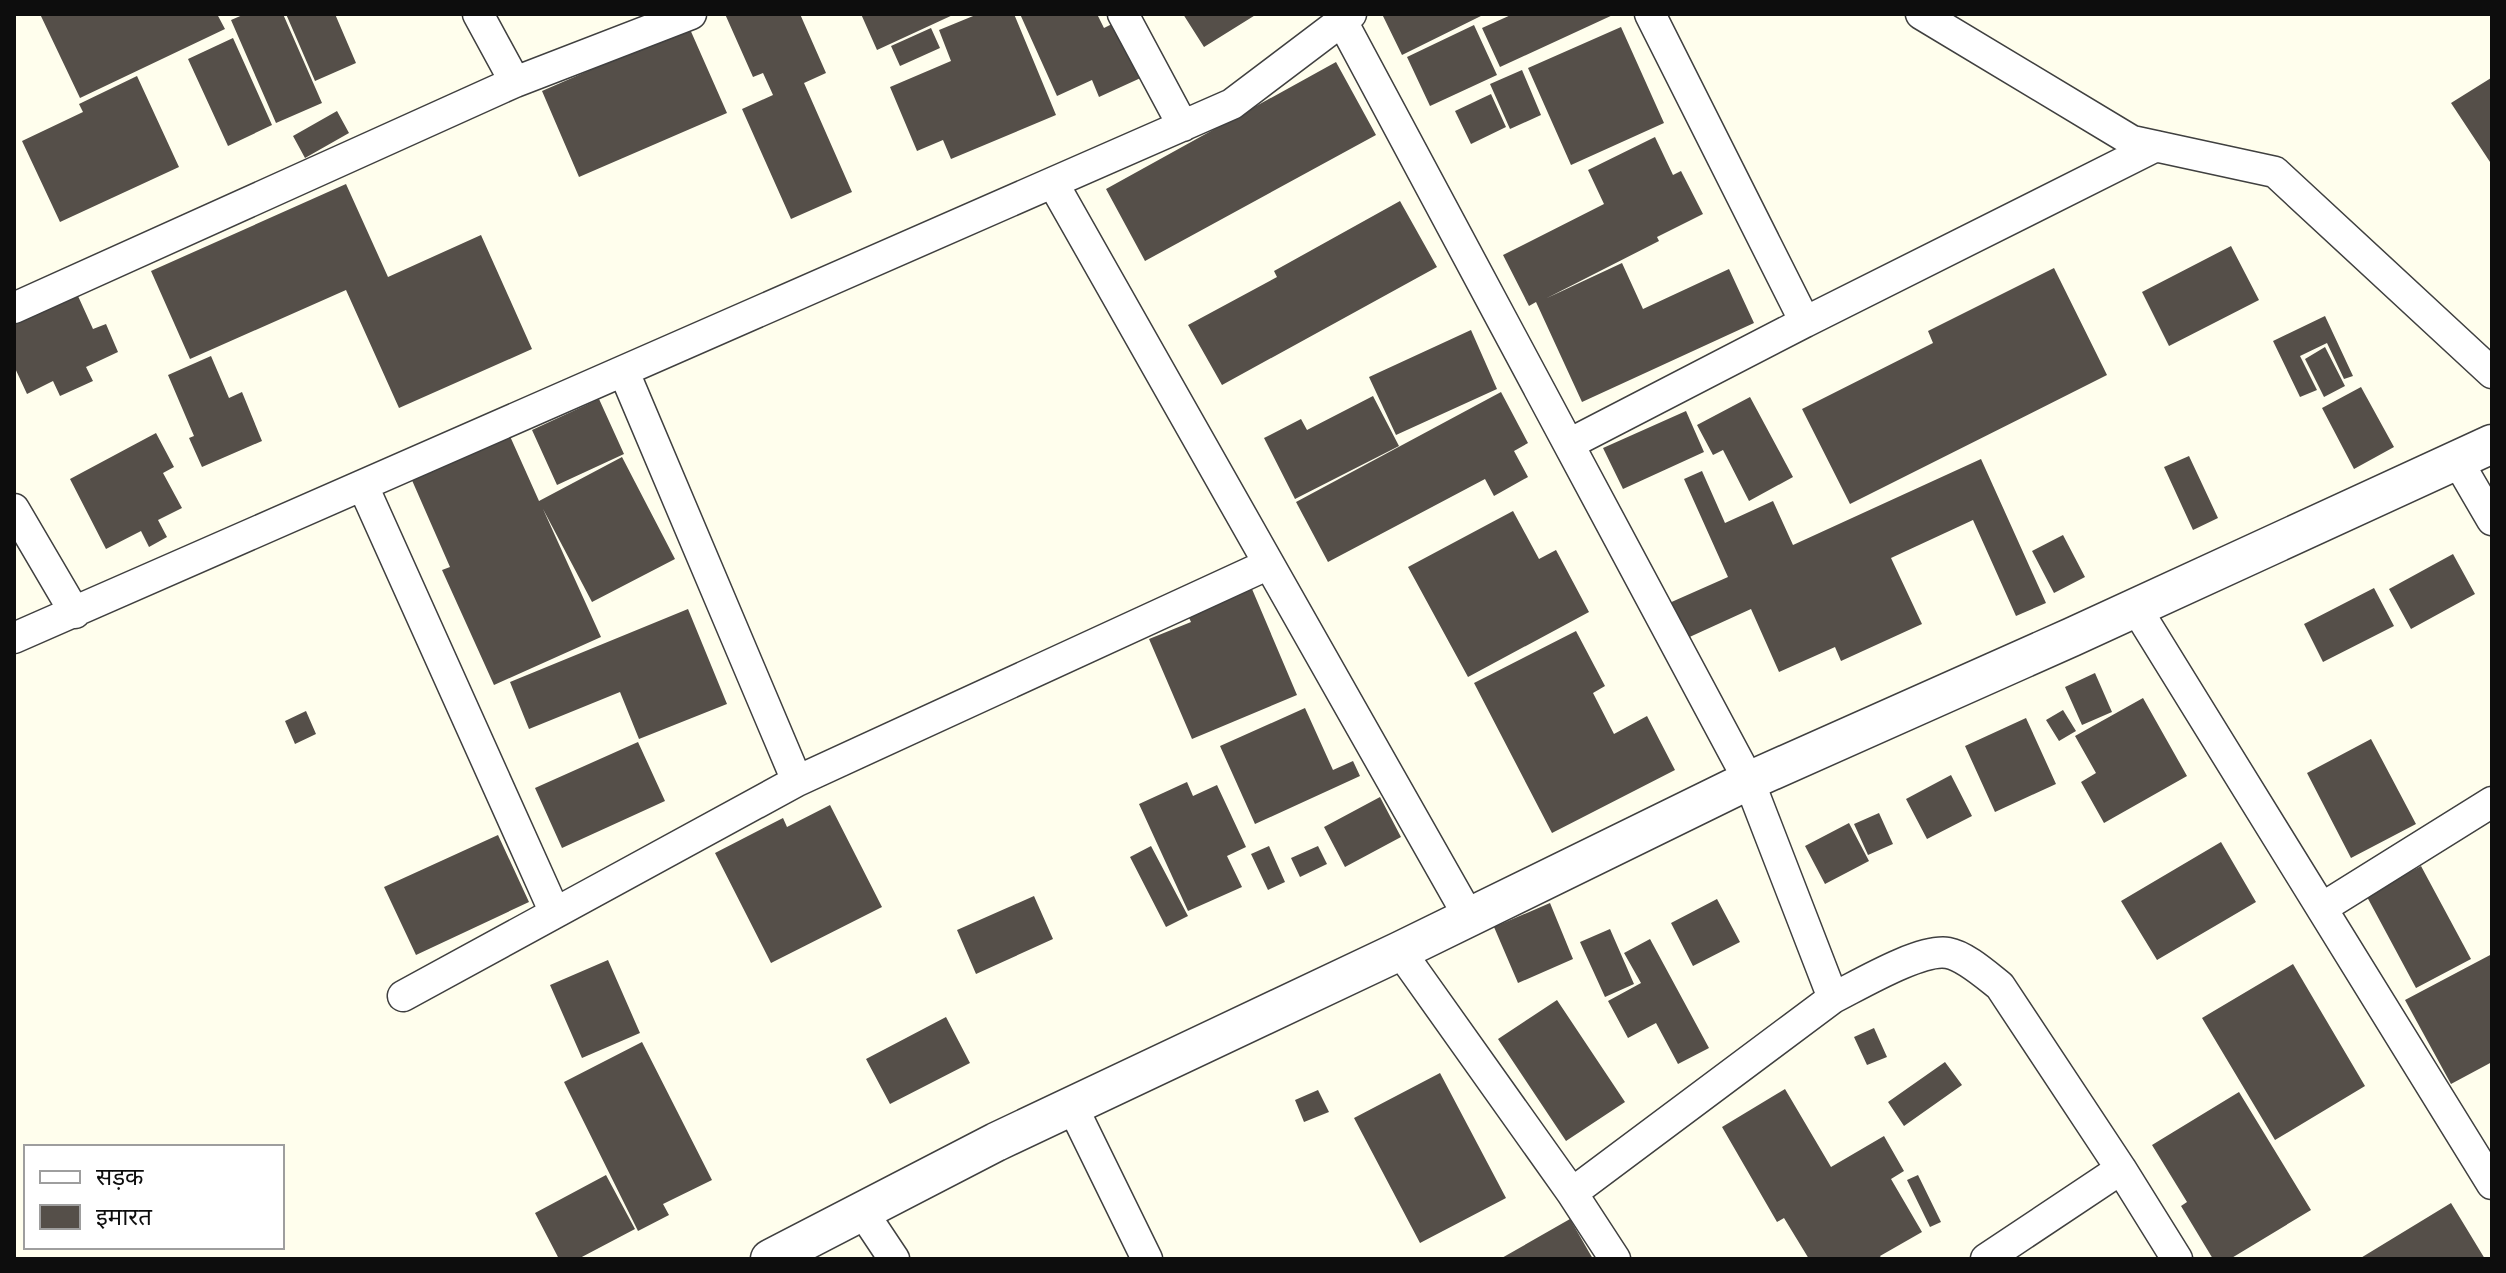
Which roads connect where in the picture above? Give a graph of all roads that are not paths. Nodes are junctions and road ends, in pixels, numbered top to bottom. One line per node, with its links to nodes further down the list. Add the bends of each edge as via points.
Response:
1 (478, 14): 7 (street)
2 (691, 14): 7 (street)
3 (1123, 14): 8 (street)
4 (1650, 14): 12 (street)
5 (1921, 14): 9 (street, via 2132,141)
6 (1347, 17): 8 (street, via 1232,104); 15 (street)
7 (515, 82): 11 (street)
8 (1183, 126): 10 (street)
9 (2156, 146): 12 (street); 14 (street, via 2275,172)
10 (1053, 183): 13 (street); 21 (street)
11 (14, 308)
12 (1805, 322): 15 (street)
13 (624, 372): 18 (street); 25 (street)
14 (2492, 373)
15 (1569, 444): 26 (street)
16 (2492, 444): 17 (street)
17 (2457, 460): 20 (street); 22 (street)
18 (363, 486): 23 (street); 29 (street)
19 (14, 509): 23 (street)
20 (2492, 520)
21 (1269, 564): 25 (street); 30 (street)
22 (2136, 608): 26 (street); 28 (street)
23 (75, 613): 24 (street)
24 (14, 638)
25 (797, 781): 29 (street)
26 (1749, 781): 30 (street); 33 (street)
27 (2492, 802): 28 (street)
28 (2322, 908): 35 (street)
29 (555, 913): 32 (street)
30 (1469, 917): 31 (street)
31 (1400, 951): 34 (street); 38 (street)
32 (403, 996)
33 (1833, 998): 36 (street, via 1910,959 1947,953 1975,967 2000,986); 38 (street)
34 (1072, 1106): 39 (street); 42 (street)
35 (2481, 1141): 37 (street)
36 (2121, 1169): 44 (street); 45 (street)
37 (2492, 1184)
38 (1572, 1193): 43 (street)
39 (862, 1211): 40 (street); 41 (street)
40 (770, 1259)
41 (894, 1259)
42 (1147, 1259)
43 (1615, 1259)
44 (1986, 1259)
45 (2177, 1259)

